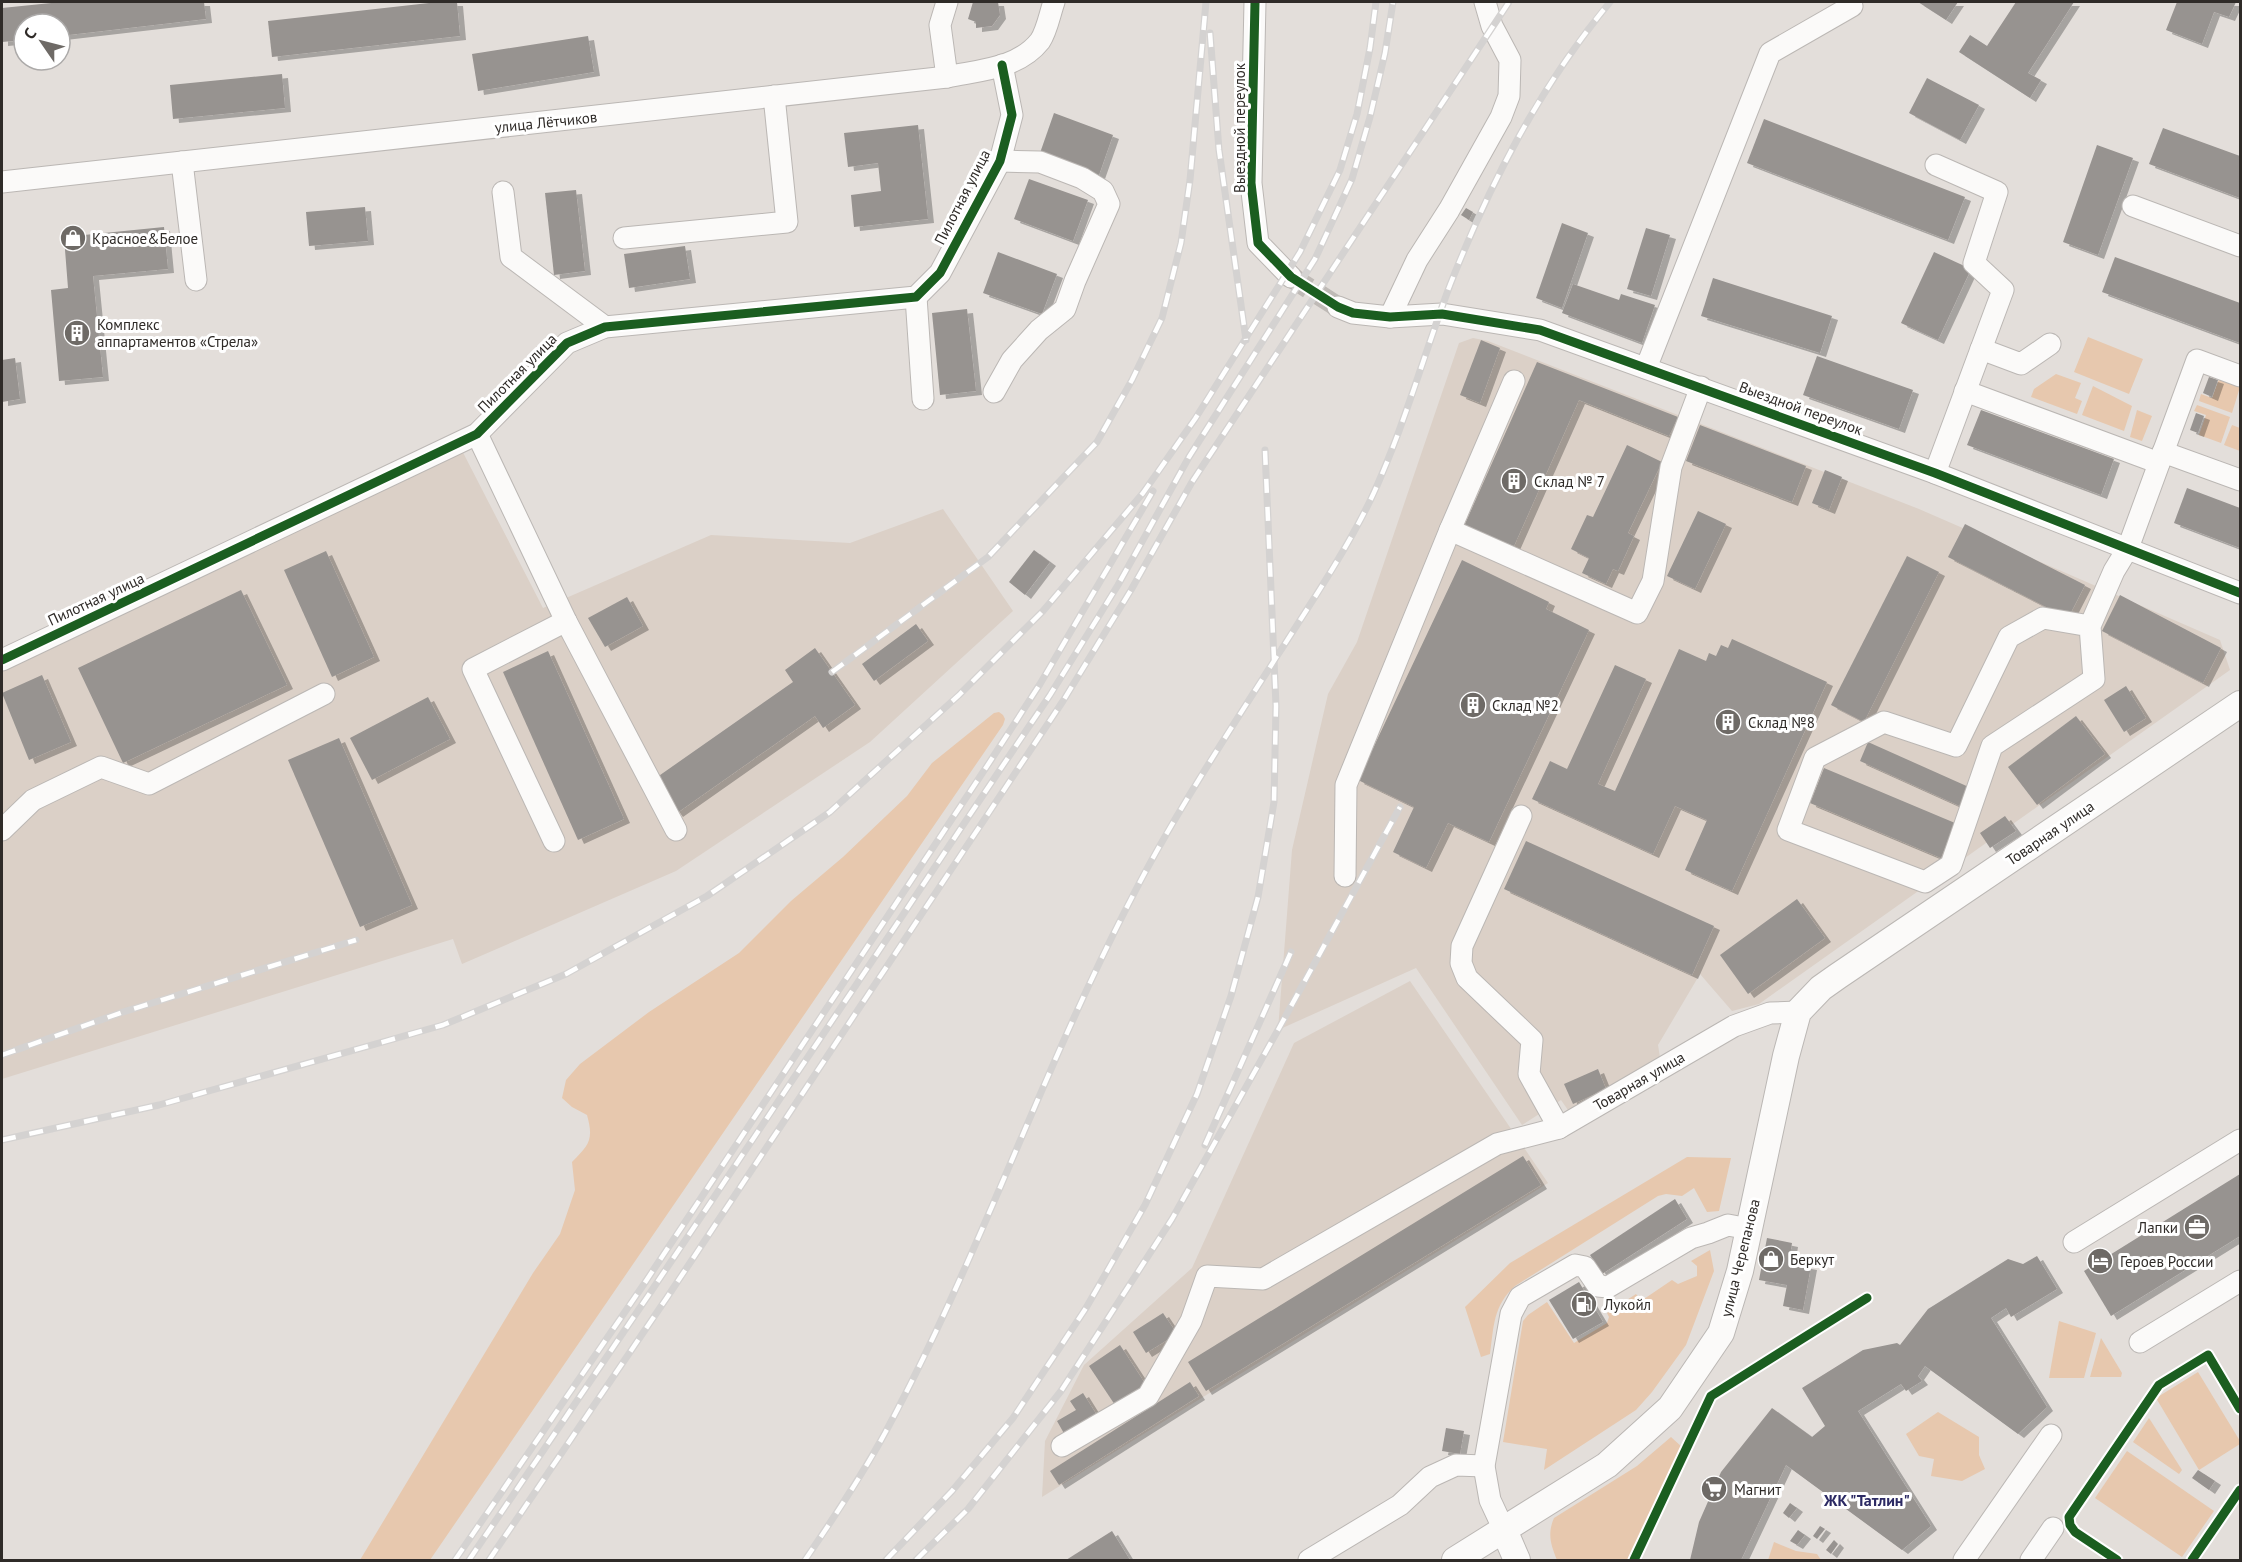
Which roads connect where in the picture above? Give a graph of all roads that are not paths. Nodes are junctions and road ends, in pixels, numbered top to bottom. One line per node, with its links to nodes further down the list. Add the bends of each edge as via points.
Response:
1 (947, 2): 7 (street, via 940,25)
2 (1054, 2): 6 (street, улица Лётчиков, via 1040,40 1019,59)
3 (1255, 2): 17 (street, Выездной переулок, via 1251,183 1258,243)
4 (1485, 2): 21 (street, via 1492,26 1510,60 1509,96)
5 (1852, 6): 25 (street, via 1770,52)
6 (1002, 65): 7 (street, улица Лётчиков); 9 (street, Пилотная улица, via 1012,115)
7 (947, 77): 8 (street, улица Лётчиков)
8 (774, 96): 10 (street, улица Лётчиков); 15 (street, via 787,222)
9 (1000, 161): 19 (street, Пилотная улица, via 940,273); 30 (street, via 1040,162 1082,178 1103,191 1110,204 1065,309 1011,360)
10 (182, 162): 12 (street, улица Лётчиков); 18 (street)
11 (1936, 165): 24 (street, via 1997,192 1974,263 2002,290)
12 (2, 182)
13 (503, 192): 22 (street, via 511,257)
14 (2133, 206): 16 (street)
15 (624, 238)
16 (2241, 246)
17 (1291, 277)
18 (196, 280)
19 (916, 297): 22 (street, Пилотная улица); 31 (street)
20 (1338, 307): 21 (street, Выездной переулок, via 1353,313)
21 (1390, 317): 25 (street, Выездной переулок, via 1442,314 1540,330)
22 (605, 327): 32 (street, Пилотная улица, via 567,343)
23 (2050, 344): 24 (street, via 2021,364)
24 (1981, 349): 29 (street)
25 (1646, 368): 28 (street, Выездной переулок)
26 (2241, 376): 33 (street, via 2197,360)
27 (1514, 381): 36 (street)
28 (1701, 387): 34 (street, Выездной переулок); 36 (street, via 1671,467 1653,582 1637,613)
29 (1965, 391): 33 (street); 34 (street)
30 (994, 392)
31 (923, 399)
32 (477, 434): 39 (street); 41 (street, Пилотная улица)
33 (2161, 457): 35 (street); 37 (street)
34 (1935, 473): 37 (street, Выездной переулок)
35 (2241, 480)
36 (1450, 530): 48 (street, via 1346,785)
37 (2128, 548): 38 (street, Выездной переулок); 40 (street)
38 (2241, 593)
39 (566, 621): 46 (street); 47 (street, via 473,669)
40 (2090, 626): 40 (street, via 2043,618 2009,637 1956,746 1884,722 1815,758 1788,830 1925,882 1951,865 1992,746 2094,679)
41 (2, 660)
42 (324, 694): 45 (street, via 149,784 101,767 33,800)
43 (2241, 704): 49 (main road, Товарная улица, via 1821,988)
44 (1521, 816): 50 (street, via 1462,946 1461,963 1467,978 1532,1040 1529,1074)
45 (2, 830)
46 (676, 830)
47 (554, 841)
48 (1346, 876)
49 (1798, 1012): 50 (street, Товарная улица, via 1770,1013 1734,1026); 52 (main road, улица Черепанова)
50 (1559, 1128): 57 (street, Товарная улица, via 1497,1144 1263,1279 1207,1276 1191,1321 1148,1396)
51 (2241, 1140): 53 (street)
52 (1749, 1230): 58 (street, via 1728,1225 1691,1238 1608,1287 1598,1286 1585,1267 1575,1265 1520,1297 1511,1314); 60 (main road, улица Черепанова, via 1721,1333 1670,1408 1607,1465)
53 (2074, 1242)
54 (2241, 1281): 55 (street)
55 (2140, 1342)
56 (2051, 1435): 64 (street)
57 (1062, 1446)
58 (1485, 1466): 60 (street, via 1490,1500); 61 (street, via 1456,1465 1430,1477 1400,1505)
59 (2053, 1528): 65 (street)
60 (1504, 1530): 62 (main road, улица Черепанова); 63 (main road)
61 (1309, 1560)
62 (1455, 1560)
63 (1517, 1560)
64 (1964, 1560)
65 (2031, 1560)

